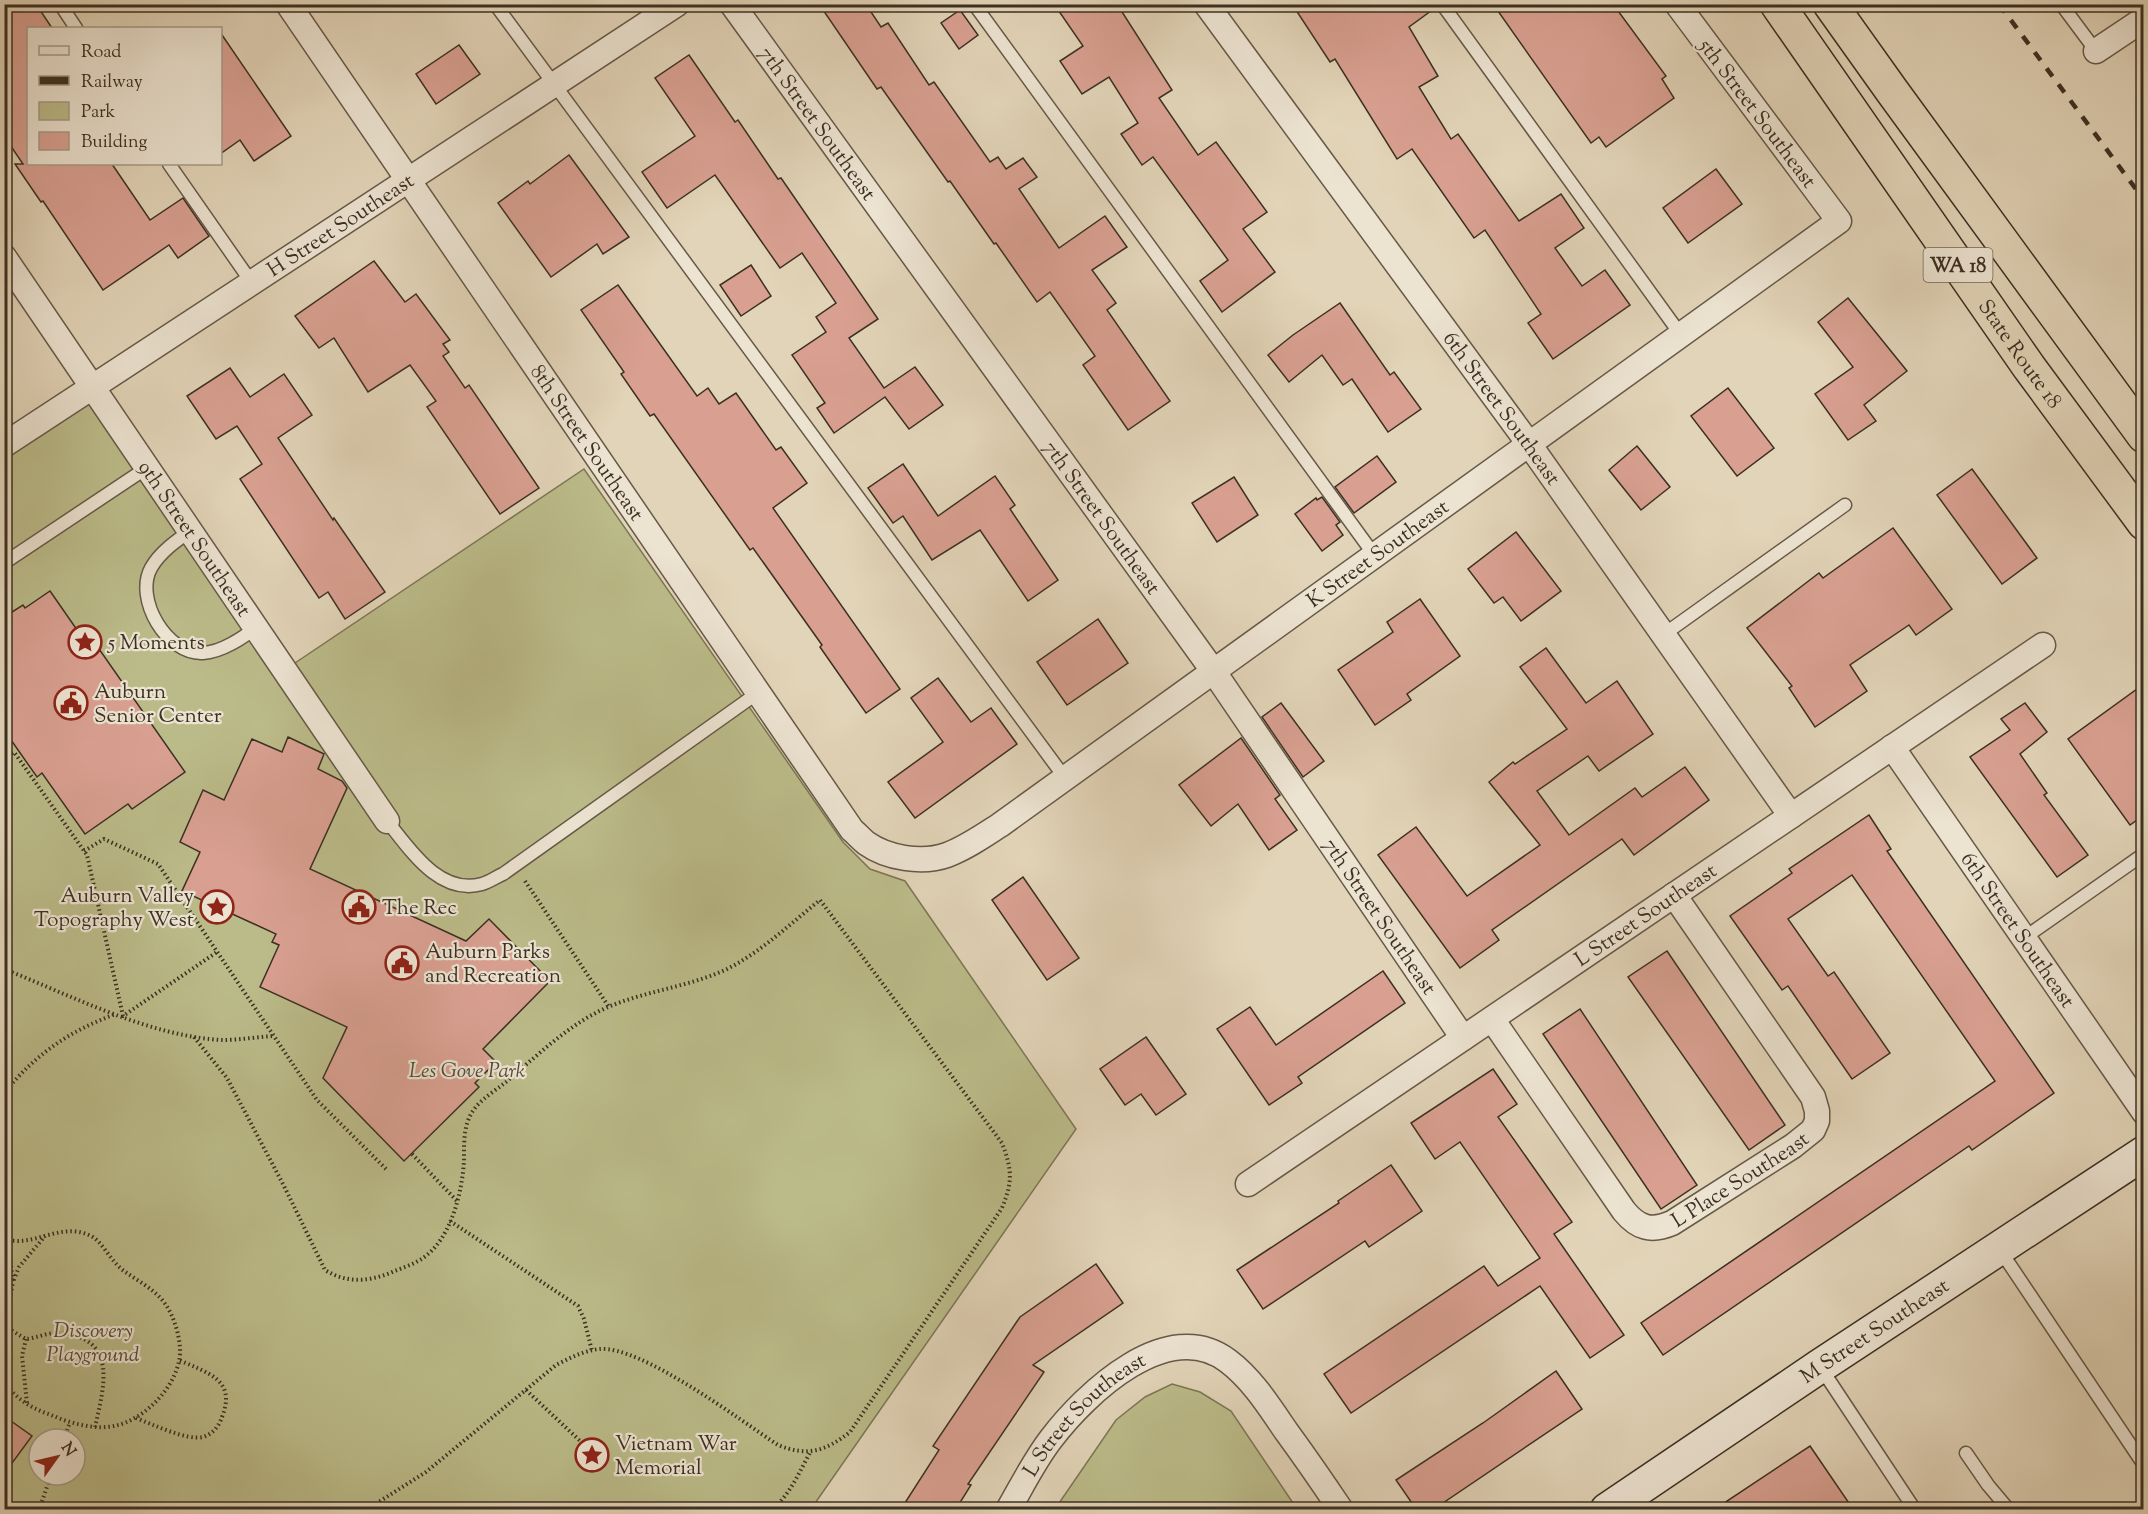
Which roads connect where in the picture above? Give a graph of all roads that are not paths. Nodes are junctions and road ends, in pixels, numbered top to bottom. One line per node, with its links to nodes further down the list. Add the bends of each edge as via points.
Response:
1 (60, 4): 14 (lane)
2 (288, 4): 18 (street, 8th Street Southeast)
3 (495, 4): 16 (lane)
4 (677, 4): 16 (street, H Street Southeast)
5 (732, 4): 36 (street, 7th Street Southeast)
6 (974, 4): 31 (lane)
7 (1206, 4): 25 (street, 6th Street Southeast)
8 (1442, 4): 22 (lane)
9 (1677, 4): 19 (street, 5th Street Southeast)
10 (1777, 4): 29 (highway, State Route 18 / WA 18, via 2029,367)
11 (1830, 4): 24 (highway, WA 18)
12 (2061, 4): 15 (lane)
13 (2144, 19): 15 (street)
14 (75, 27)
15 (2096, 51)
16 (553, 86): 18 (street, H Street Southeast); 39 (lane)
17 (170, 165): 21 (lane)
18 (409, 180): 21 (street, H Street Southeast); 37 (street, 8th Street Southeast)
19 (1839, 221): 22 (street, K Street Southeast)
20 (4, 257): 23 (street, 9th Street Southeast)
21 (252, 283): 23 (street, H Street Southeast)
22 (1681, 335): 25 (street, K Street Southeast)
23 (94, 387): 26 (street, H Street Southeast); 27 (street, 9th Street Southeast)
24 (2144, 436)
25 (1529, 444): 31 (street, K Street Southeast); 34 (street, 6th Street Southeast)
26 (4, 445)
27 (148, 467): 30 (street, 9th Street Southeast); 32 (lane)
28 (1845, 505): 34 (lane)
29 (2144, 523)
30 (192, 530): 33 (street, 9th Street Southeast); 33 (lane, via 158,559 146,583 152,614 162,630 187,651 203,653 230,644)
31 (1375, 556): 36 (street, K Street Southeast)
32 (4, 563)
33 (257, 627): 41 (street, 9th Street Southeast)
34 (1664, 635): 40 (street, 6th Street Southeast)
35 (2043, 645): 38 (street, L Street Southeast)
36 (1214, 672): 39 (street, K Street Southeast); 47 (street, 7th Street Southeast)
37 (759, 692): 41 (lane, via 503,874 481,884 462,885 429,871); 43 (street, 8th Street Southeast, via 852,830 866,843)
38 (1892, 747): 40 (street, L Street Southeast); 45 (street, 6th Street Southeast)
39 (1065, 778): 43 (street, K Street Southeast, via 970,844 934,858)
40 (1791, 816): 44 (street, L Street Southeast)
41 (387, 820)
42 (2144, 854): 45 (lane)
43 (905, 858)
44 (1674, 895): 46 (street, L Street Southeast); 46 (street, L Place Southeast, via 1813,1097 1817,1121 1813,1130 1793,1146 1672,1223 1656,1228 1641,1226 1624,1211)
45 (2024, 938): 48 (street, 6th Street Southeast)
46 (1492, 1019): 47 (street, L Street Southeast)
47 (1463, 1038): 50 (street, L Street Southeast)
48 (2144, 1112)
49 (2144, 1153): 51 (main road, M Street Southeast)
50 (1248, 1184)
51 (2000, 1249): 52 (main road, M Street Southeast); 54 (lane)
52 (1820, 1366): 57 (main road, M Street Southeast); 58 (lane)
53 (1966, 1453): 59 (lane)
54 (2144, 1465)
55 (1008, 1509): 56 (street, L Street Southeast, via 1041,1453 1075,1411 1124,1370 1151,1354 1182,1346 1210,1350 1246,1377)
56 (1341, 1509)
57 (1607, 1509)
58 (1915, 1509)
59 (2010, 1509)

